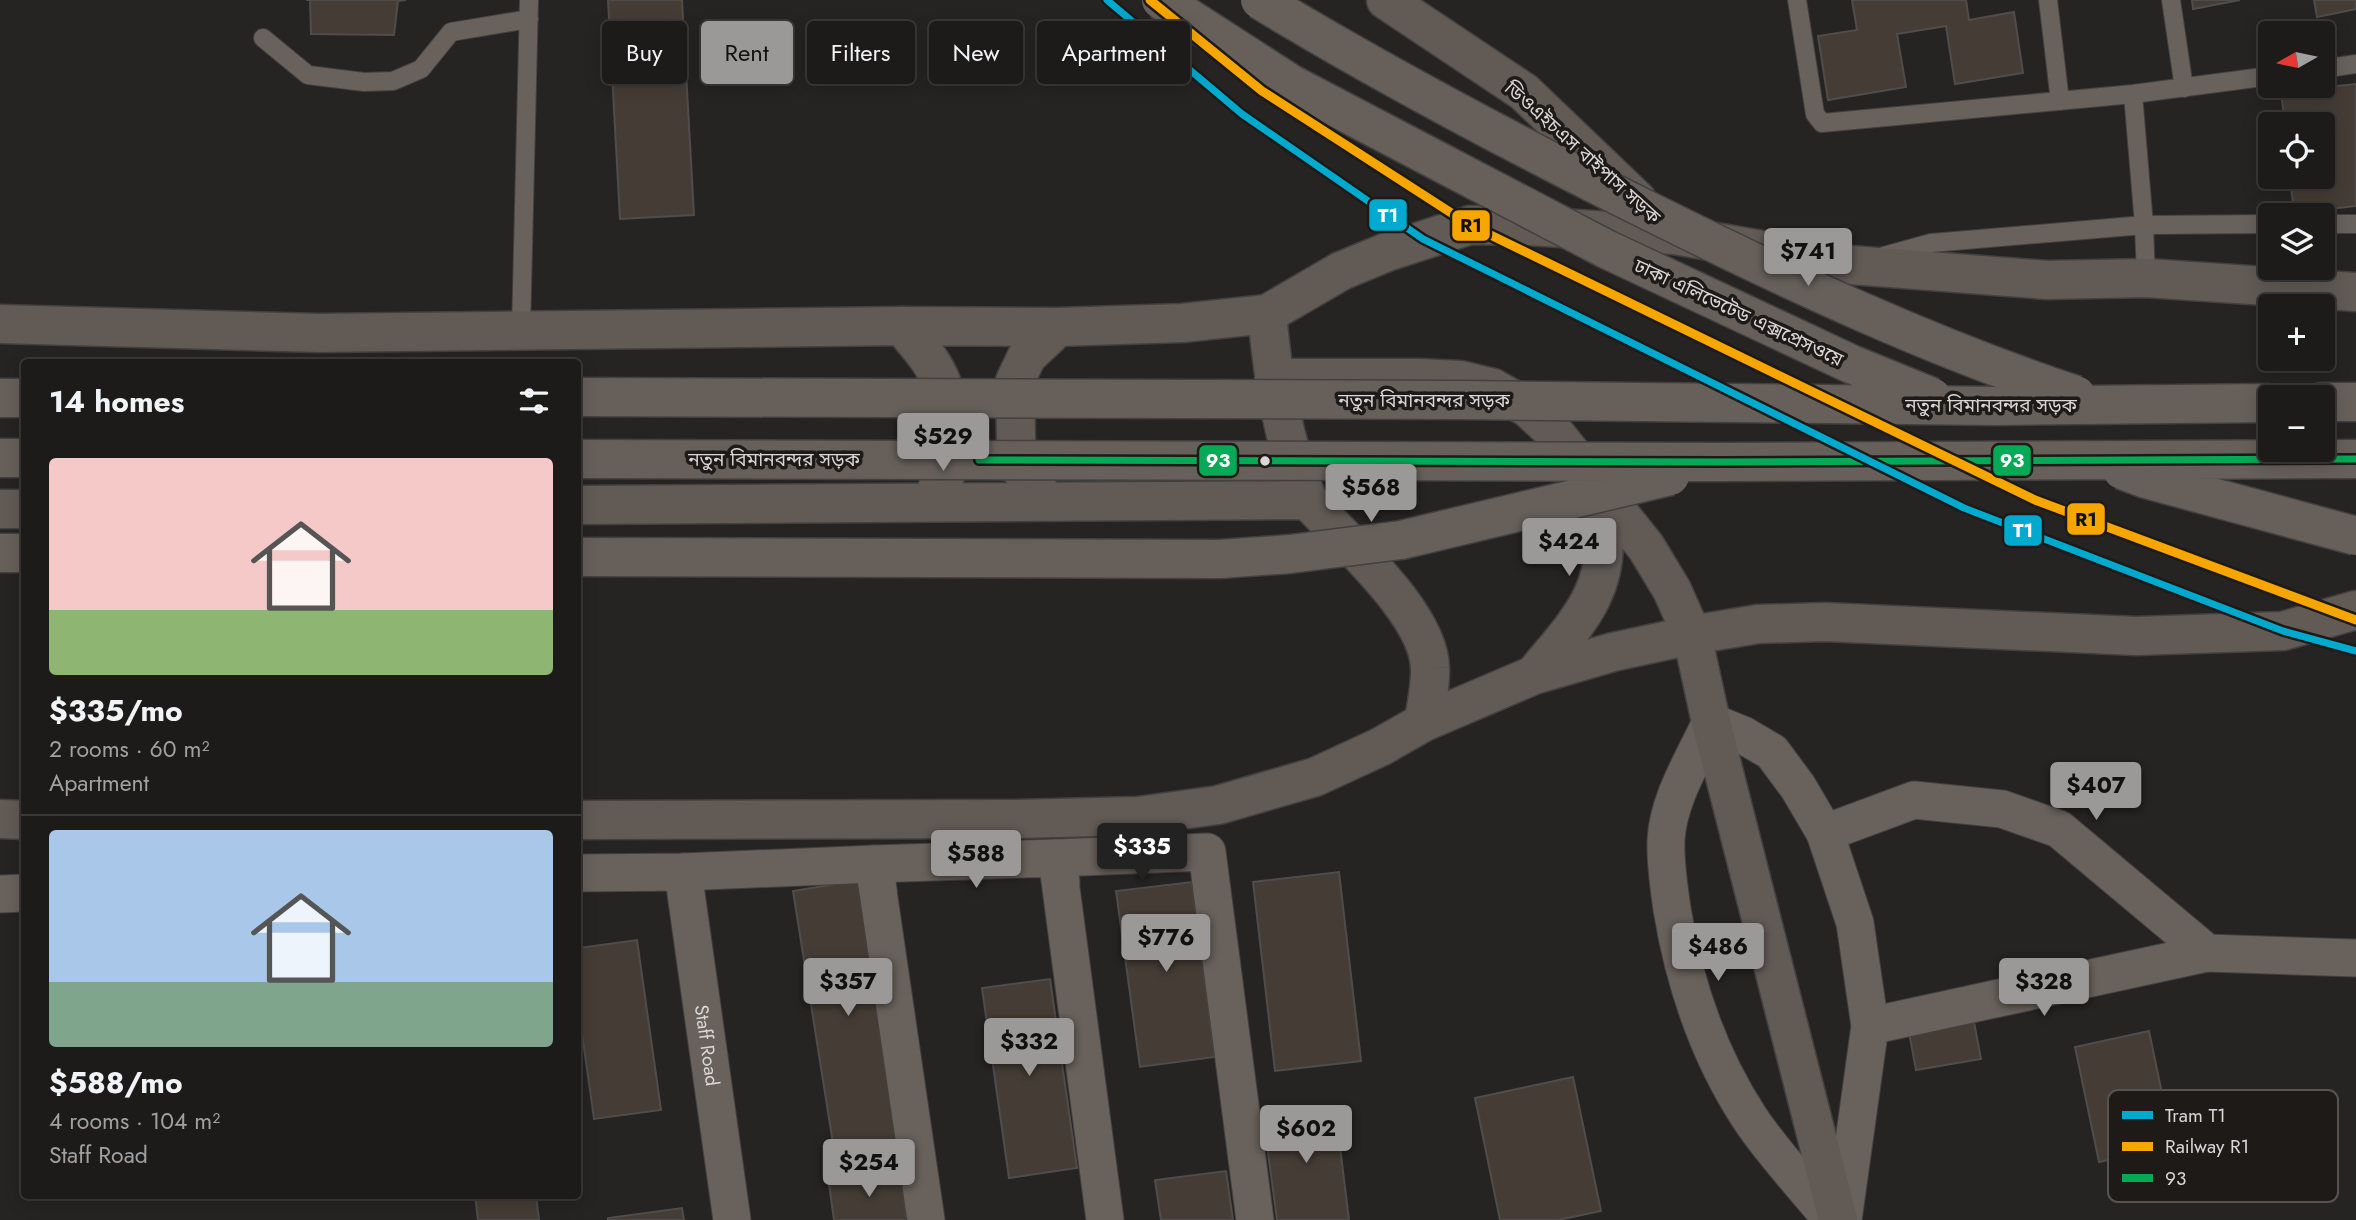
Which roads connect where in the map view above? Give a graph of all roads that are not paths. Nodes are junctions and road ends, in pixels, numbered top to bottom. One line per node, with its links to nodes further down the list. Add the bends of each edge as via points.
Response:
1 (529, 0): 8 (lane)
2 (1161, 0): 49 (highway, ঢাকা এলিভেটেড এক্সপ্রেসওয়ে, bridge, via 1291,84 1606,249 1851,364 2147,479)
3 (1260, 0): 42 (highway, bridge, via 1349,54 1586,180 1780,276 2021,377 2315,474)
4 (1386, 0): 20 (main road, ডিওএইচএস বাইপাস সড়ক, via 1524,92)
5 (1797, 0): 15 (lane, via 1815,114 1822,123)
6 (2048, 0): 15 (lane)
7 (2171, 0): 13 (lane)
8 (529, 19): 9 (lane, via 451,32 421,69 393,81 308,75); 28 (lane)
9 (263, 38)
10 (2356, 64): 11 (lane)
11 (2335, 67)
12 (2258, 78): 13 (lane)
13 (2184, 88): 14 (lane)
14 (2133, 94): 15 (lane); 19 (lane)
15 (2060, 101)
16 (2258, 224): 19 (lane)
17 (2335, 224): 18 (lane)
18 (2356, 224)
19 (2144, 225): 21 (lane, via 1931,243); 22 (lane)
20 (1674, 235): 21 (main road); 24 (main road, via 1469,225 1341,271)
21 (1851, 265): 22 (main road, via 2047,280)
22 (2146, 278): 23 (main road)
23 (2356, 292)
24 (1267, 314): 27 (main road, via 1182,323); 29 (main road)
25 (0, 324): 28 (main road, via 320,332)
26 (902, 326): 27 (main road); 28 (main road); 45 (main road, via 929,360 942,384 947,409 950,461 942,485)
27 (1058, 327): 44 (main road, via 1027,356 1015,381 1016,441 1022,471)
28 (521, 331)
29 (1274, 379): 41 (main road, via 1420,378 1493,388 1528,408); 43 (main road, via 1286,437)
30 (581, 397): 33 (highway, নতুন বিমানবন্দর সড়ক, bridge, via 1997,406)
31 (0, 398): 32 (highway)
32 (21, 398)
33 (2258, 402)
34 (2335, 402): 35 (highway)
35 (2356, 402)
36 (0, 458): 37 (highway)
37 (21, 458)
38 (581, 459): 40 (highway, নতুন বিমানবন্দর সড়ক, bridge)
39 (2356, 459): 40 (highway, নতুন বিমানবন্দর সড়ক, bridge)
40 (1723, 462): 52 (highway, bridge, via 1401,540 1290,554 1220,559)
41 (1588, 475): 54 (main road, via 1646,547); 55 (main road, via 1602,523 1604,553 1598,588 1579,620)
42 (2356, 483)
43 (1308, 500): 44 (main road); 56 (main road, via 1402,604 1423,639 1431,666)
44 (1062, 501): 45 (main road)
45 (923, 503): 46 (main road)
46 (581, 505)
47 (0, 509): 48 (main road)
48 (21, 509)
49 (2356, 536)
50 (0, 553): 51 (highway)
51 (21, 553)
52 (581, 558)
53 (2356, 610): 54 (main road, via 2283,631 2136,636 1825,622 1758,624)
54 (1692, 635): 55 (main road); 57 (main road)
55 (1534, 675): 56 (main road)
56 (1424, 722): 60 (main road, via 1315,777 1218,805 1138,816)
57 (1711, 722): 61 (street, via 1772,752); 73 (street, via 1673,805 1666,840 1676,937 1691,995 1718,1062 1749,1118); 74 (main road)
58 (0, 819): 59 (main road)
59 (21, 820)
60 (581, 820)
61 (1825, 833): 66 (street, via 1914,800 2001,809 2059,829); 68 (street, via 1854,923)
62 (683, 872): 63 (street); 69 (street, Staff Road); 70 (street, via 874,864)
63 (581, 873)
64 (21, 893): 65 (street)
65 (0, 894)
66 (2207, 953): 67 (street); 68 (street)
67 (2356, 958)
68 (1870, 1026): 74 (street)
69 (732, 1220)
70 (926, 1220): 71 (street, via 874,864 1057,858)
71 (1105, 1220): 72 (street, via 1058,858 1207,852)
72 (1255, 1220)
73 (1832, 1220)
74 (1840, 1220)

